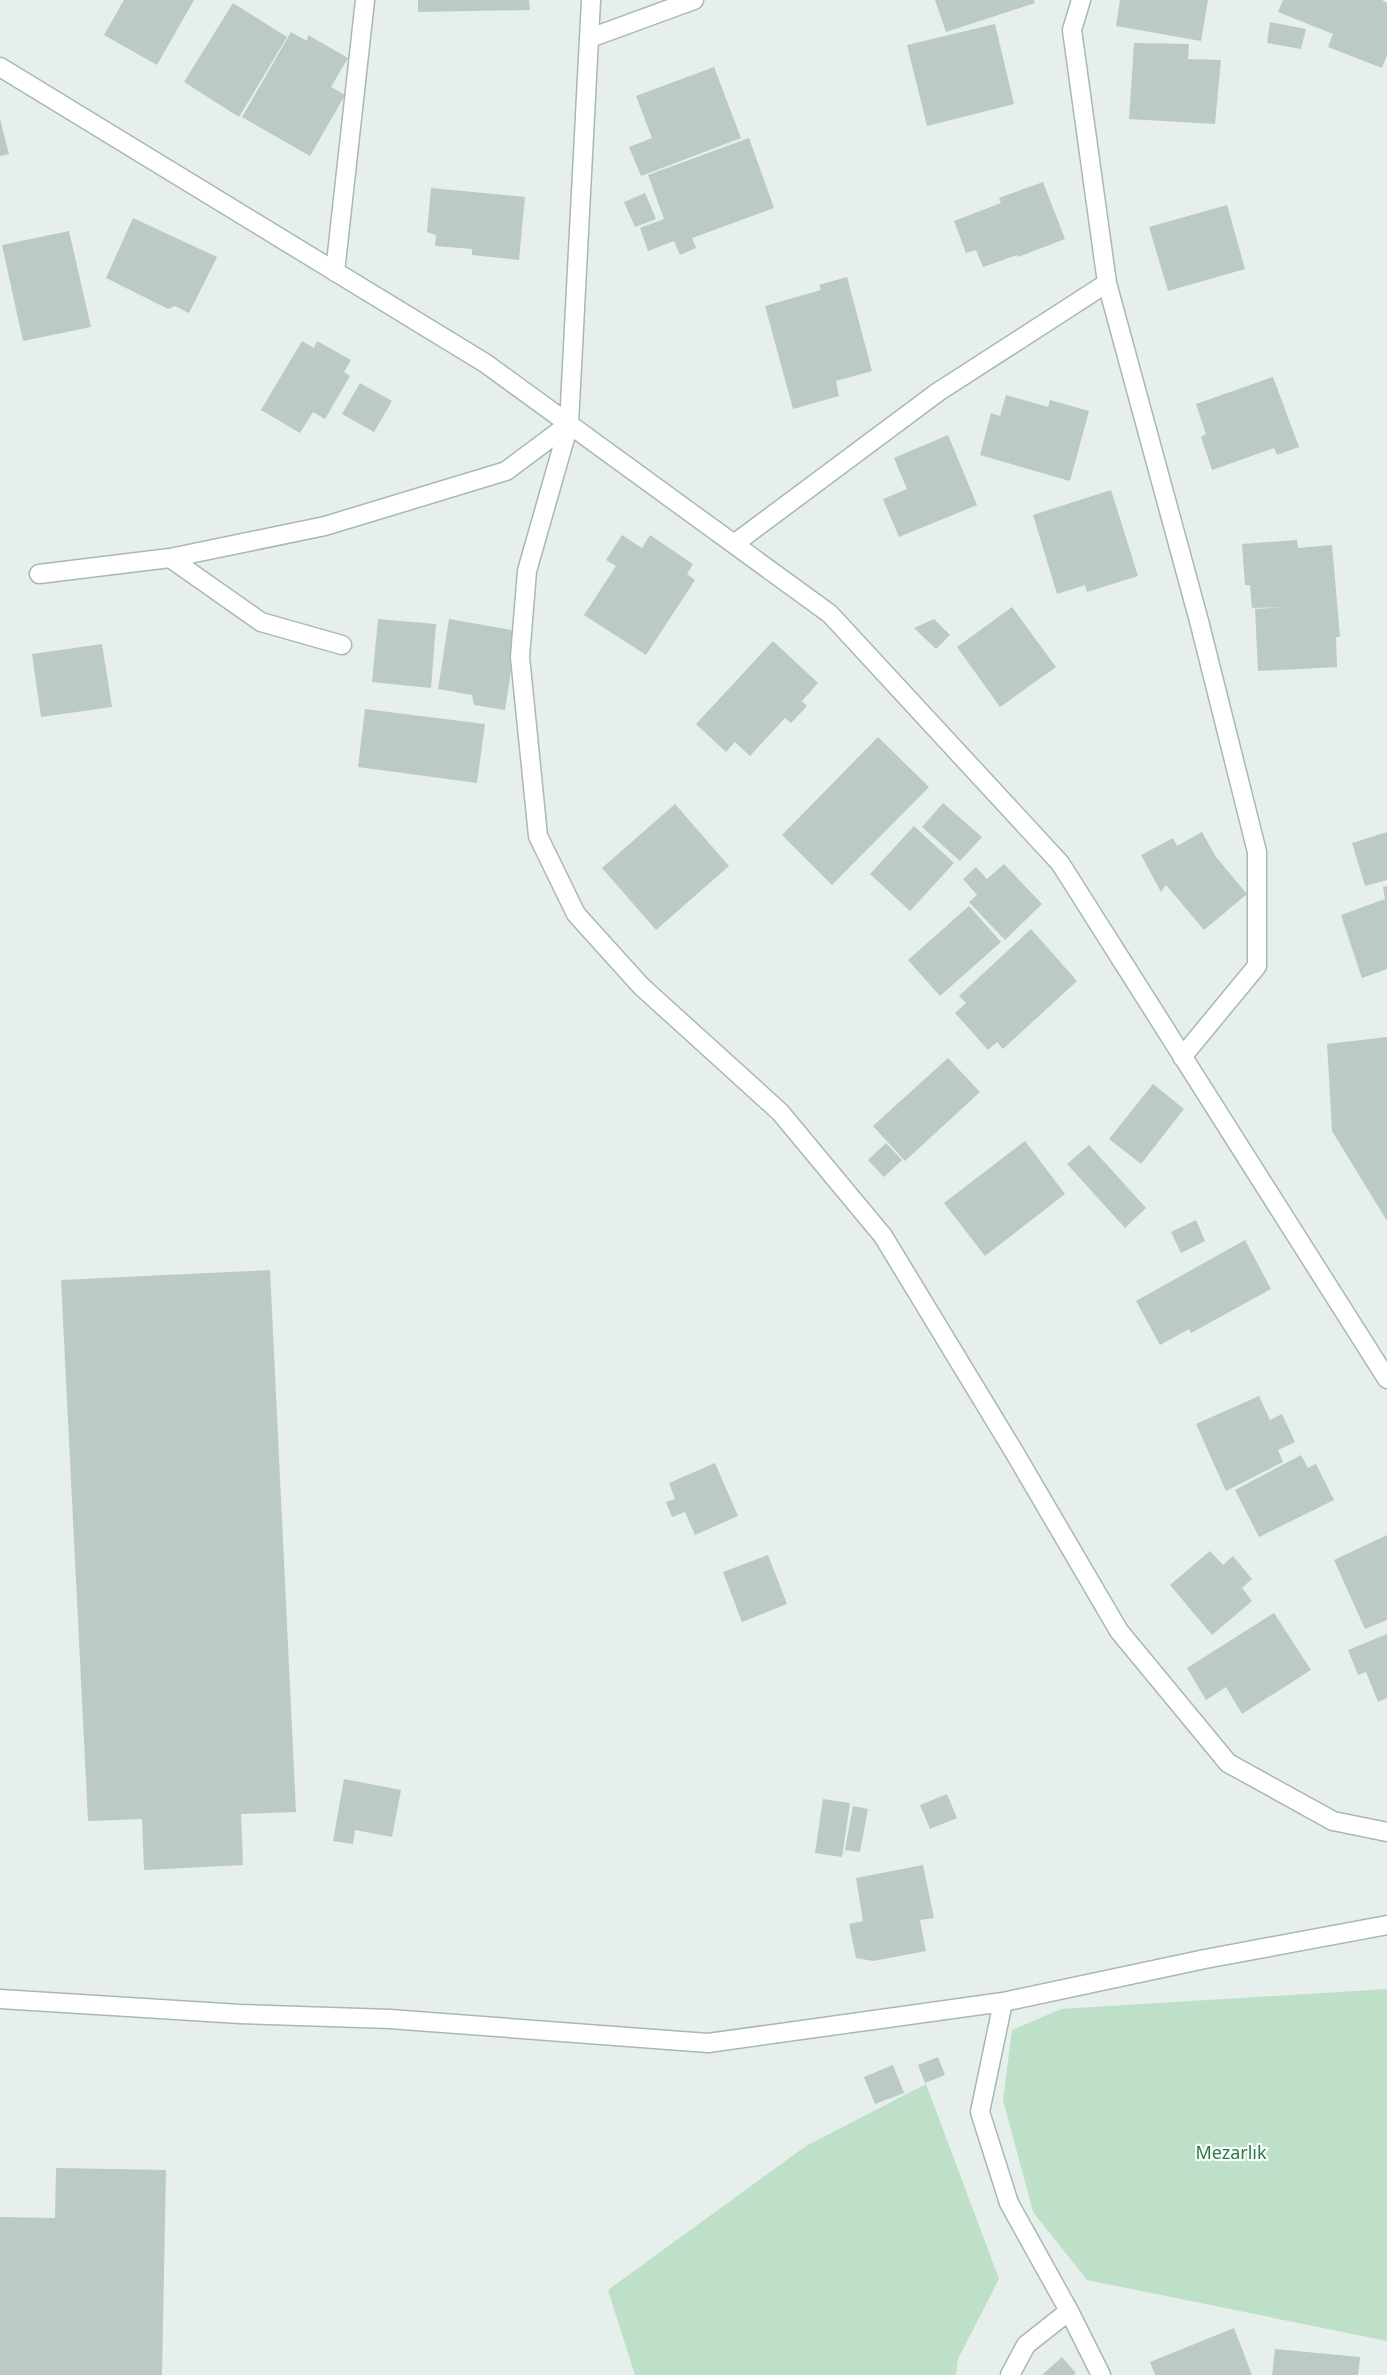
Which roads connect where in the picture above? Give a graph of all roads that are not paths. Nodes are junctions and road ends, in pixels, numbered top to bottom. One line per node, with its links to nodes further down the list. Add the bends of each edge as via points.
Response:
1 (364, 0): 7 (street)
2 (591, 0): 5 (street)
3 (694, 0): 5 (street)
4 (1081, 0): 8 (street, via 1072,30)
5 (590, 38): 9 (street)
6 (0, 68): 7 (street)
7 (335, 272): 9 (street, via 485,363)
8 (1107, 283): 10 (street, via 938,392); 14 (street, via 1257,852 1257,966)
9 (569, 424): 10 (street); 11 (street, via 506,471 324,526); 16 (street, via 527,571 520,657 538,836 576,914 641,986 780,1112 883,1236 1119,1631 1228,1763 1333,1821)
10 (734, 544): 14 (street, via 830,614 1060,863)
11 (170, 558): 12 (street); 13 (street, via 261,622)
12 (39, 574)
13 (342, 645)
14 (1182, 1057): 15 (street)
15 (1387, 1379)
16 (1387, 1832)
17 (1387, 1925): 19 (street)
18 (0, 1999): 19 (street, via 390,2019 708,2043)
19 (1003, 2002): 20 (street, via 980,2112 1009,2203)
20 (1069, 2311): 21 (street, via 1026,2345); 22 (street)
21 (1010, 2375)
22 (1101, 2375)

